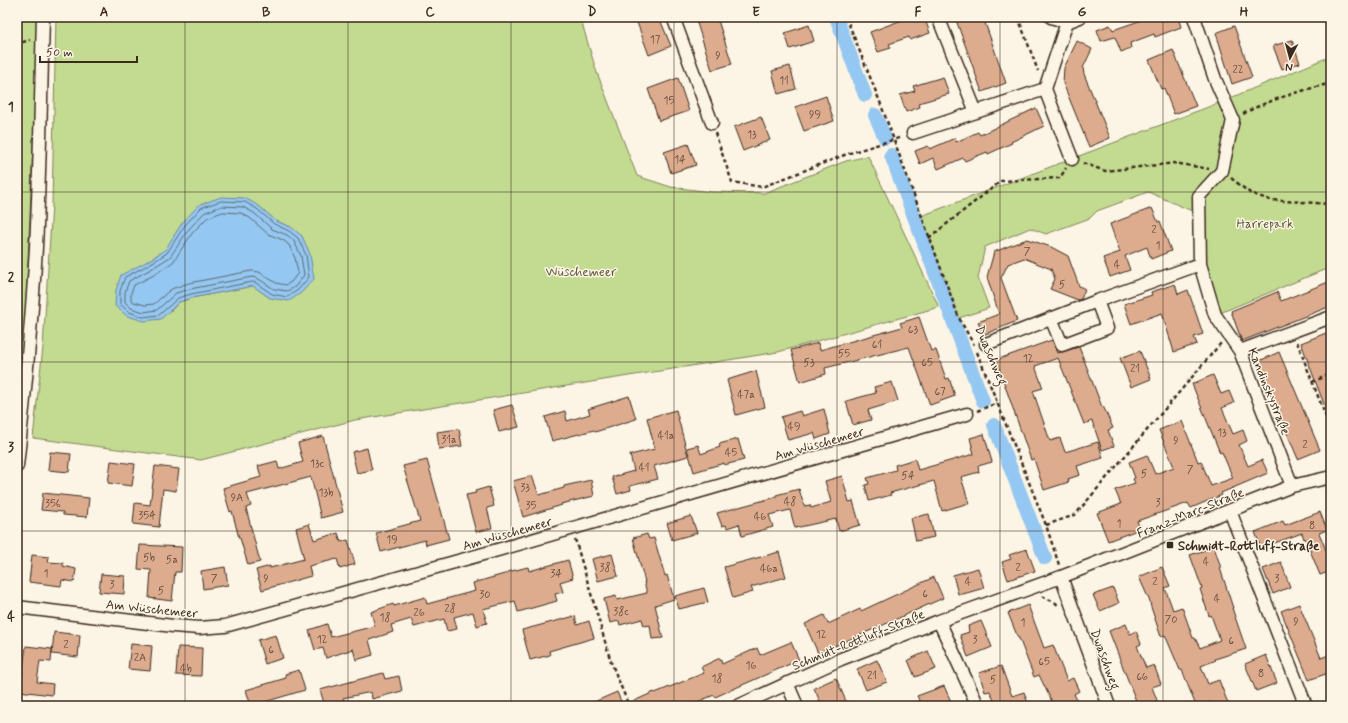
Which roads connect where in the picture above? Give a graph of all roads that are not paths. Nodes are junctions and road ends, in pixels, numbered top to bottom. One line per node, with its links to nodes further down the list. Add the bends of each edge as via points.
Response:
1 (43, 17): 20 (street, via 36,247 29,351)
2 (673, 17): 10 (street)
3 (938, 17): 9 (street)
4 (1051, 17): 7 (street)
5 (1080, 17): 7 (street)
6 (1194, 17): 13 (street, Kandinskystraße, via 1215,79 1233,120 1222,171 1199,196)
7 (1067, 22): 8 (street)
8 (1045, 89): 9 (street); 12 (street)
9 (976, 112): 11 (street)
10 (712, 123)
11 (913, 133)
12 (1072, 159)
13 (1200, 264): 14 (street); 18 (street, Kandinskystraße, via 1215,316)
14 (1097, 301): 16 (street); 16 (street, via 1106,328 1062,345)
15 (1331, 317): 18 (street)
16 (1051, 318): 17 (street)
17 (986, 344)
18 (1240, 351): 22 (street, Kandinskystraße)
19 (967, 414): 25 (street, Am Wüschemeer, via 572,529 225,626 173,626)
20 (17, 466)
21 (1331, 478): 22 (street, Franz-Marc-Straße)
22 (1292, 486): 23 (street, Franz-Marc-Straße)
23 (1230, 511): 24 (street, Franz-Marc-Straße); 28 (street)
24 (1061, 577): 26 (street, Schmidt-Rottluff-Straße); 32 (street, Dwaschweg)
25 (17, 607)
26 (939, 621): 27 (street, Schmidt-Rottluff-Straße); 31 (street, Schmidt-Rottluff-Straße)
27 (787, 683): 29 (street, Schmidt-Rottluff-Straße); 30 (street, Schmidt-Rottluff-Straße)
28 (1302, 703)
29 (738, 706)
30 (797, 706)
31 (978, 706)
32 (1109, 706)

